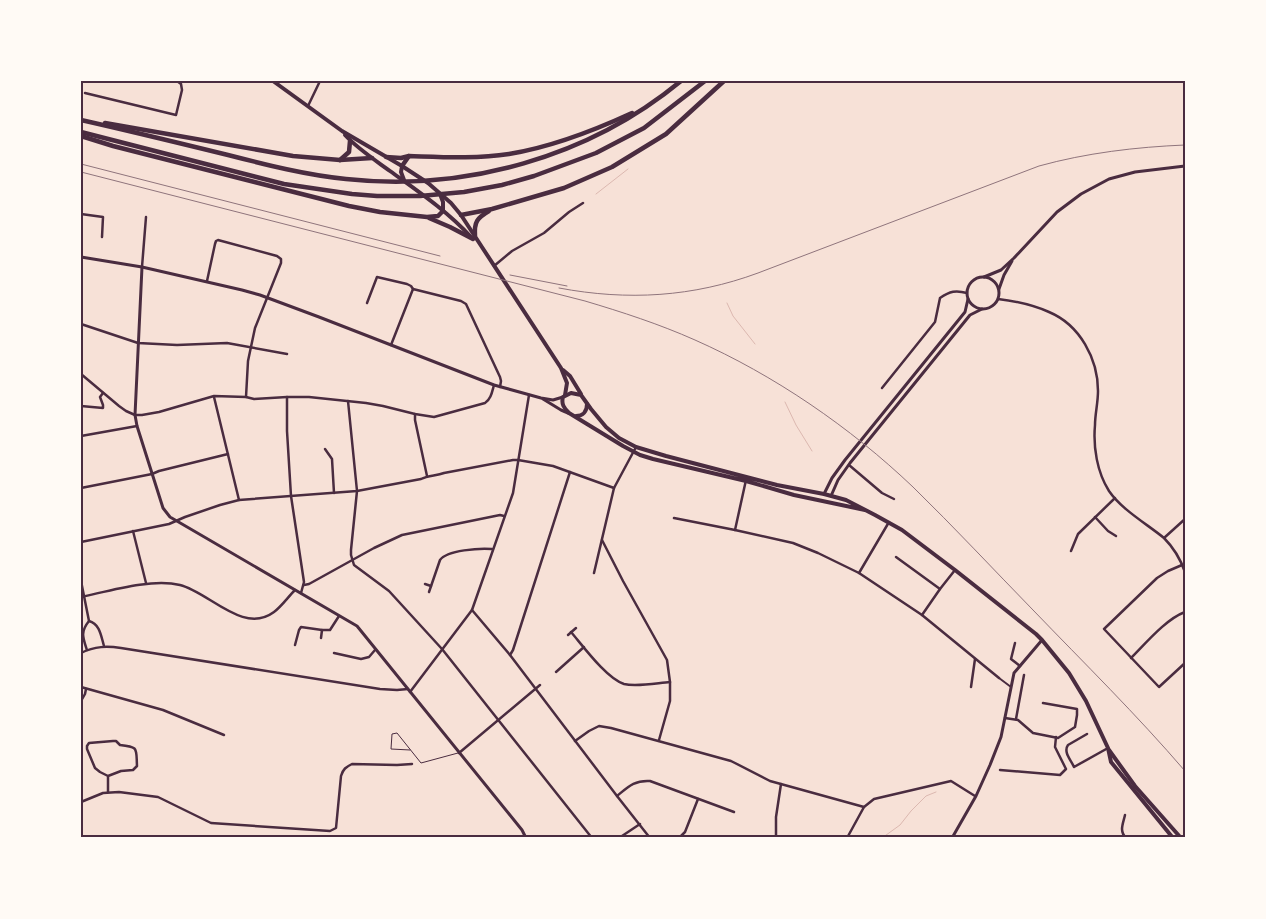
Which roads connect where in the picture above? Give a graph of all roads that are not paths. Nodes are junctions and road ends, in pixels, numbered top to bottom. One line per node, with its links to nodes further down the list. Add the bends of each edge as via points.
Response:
1 (177, 81): 7 (street, via 182,90 176,115)
2 (273, 81): 8 (main road)
3 (320, 81): 8 (street)
4 (681, 81): 9 (highway)
5 (705, 81): 12 (highway, via 644,128 596,153 502,185 420,196 330,192 284,184)
6 (724, 81): 23 (highway, via 666,134 612,167 564,188)
7 (85, 93)
8 (308, 106): 11 (main road)
9 (646, 107): 10 (highway, via 611,129 531,161 462,177 420,181 347,180 302,173); 14 (highway, via 546,146 508,154)
10 (81, 119): 17 (highway, via 293,156)
11 (342, 131): 13 (main road); 16 (main road)
12 (81, 134): 28 (highway, via 113,146 349,206)
13 (350, 141): 15 (main road); 17 (highway, via 349,152)
14 (409, 156): 16 (highway); 18 (highway)
15 (372, 158): 16 (main road); 17 (highway); 20 (main road)
16 (386, 158): 18 (main road)
17 (340, 160)
18 (402, 166): 20 (main road, via 400,172); 21 (main road)
19 (1185, 166): 32 (street, via 1135,172 1109,179 1081,194 1057,212)
20 (406, 182): 24 (main road)
21 (439, 192): 24 (main road); 26 (main road)
22 (583, 203): 33 (street)
23 (492, 208): 26 (highway); 30 (highway, via 477,220)
24 (445, 212): 26 (main road); 28 (highway); 30 (main road)
25 (81, 214): 29 (street, via 103,217)
26 (461, 215): 30 (main road)
27 (146, 217): 34 (street)
28 (427, 217): 30 (highway)
29 (102, 236)
30 (474, 238): 33 (main road)
31 (81, 256): 34 (street)
32 (1014, 258): 35 (street, via 1001,270); 38 (street)
33 (494, 266): 50 (main road)
34 (142, 267): 36 (street); 46 (street)
35 (984, 277): 38 (street); 39 (street, via 974,280)
36 (207, 281): 40 (street); 40 (street, via 218,240 268,254 280,258 281,263)
37 (413, 289): 43 (street, via 407,284 378,278); 47 (street); 53 (street, via 466,304 500,377)
38 (999, 289): 42 (street)
39 (967, 293): 41 (street); 54 (street, via 958,290 940,298 935,322)
40 (267, 298): 47 (street); 48 (street)
41 (968, 299): 44 (street); 86 (street, via 965,312 844,460)
42 (998, 299): 44 (street, via 992,306); 89 (street, via 1030,305 1061,317 1088,347 1097,374 1096,454 1101,474)
43 (367, 303)
44 (982, 309): 77 (street, via 970,315)
45 (81, 324): 46 (street)
46 (138, 343): 48 (street, via 227,343); 68 (street)
47 (391, 346): 52 (street)
48 (251, 347): 49 (street); 60 (street)
49 (288, 354)
50 (561, 368): 57 (main road); 59 (main road, via 567,383)
51 (81, 374): 55 (street)
52 (494, 385): 53 (street); 67 (street, via 489,400 480,405 438,416)
53 (500, 387): 56 (street)
54 (882, 388)
55 (103, 393): 65 (street, via 100,396 103,408); 68 (street)
56 (529, 394): 62 (street); 76 (street)
57 (581, 395): 59 (main road, via 571,393); 64 (main road)
58 (214, 396): 60 (street); 68 (street, via 159,412); 75 (street)
59 (564, 396): 62 (street, via 553,400); 66 (main road, via 563,404)
60 (246, 397): 61 (street)
61 (286, 397): 63 (street); 87 (street)
62 (541, 398): 66 (street)
63 (348, 401): 67 (street); 84 (street)
64 (587, 404): 69 (main road, via 582,414); 72 (main road, via 614,434)
65 (81, 406)
66 (569, 413): 69 (main road)
67 (415, 414): 80 (street)
68 (135, 415): 70 (street)
69 (574, 416): 74 (main road)
70 (137, 426): 71 (street); 79 (street)
71 (81, 436)
72 (636, 447): 74 (street); 81 (main road)
73 (326, 449): 85 (street, via 332,458)
74 (633, 451): 81 (main road, via 665,463); 83 (street)
75 (228, 454): 79 (street); 91 (street)
76 (518, 460): 78 (street); 80 (street); 95 (street, via 513,493)
77 (849, 465): 88 (street); 90 (street)
78 (570, 472): 83 (street); 146 (street)
79 (152, 474): 82 (street); 99 (street, via 163,508)
80 (427, 476): 84 (street)
81 (746, 479): 86 (main road); 92 (main road, via 794,495); 101 (street)
82 (81, 488)
83 (614, 488): 105 (street)
84 (357, 491): 85 (street); 110 (street)
85 (334, 494): 87 (street)
86 (824, 494): 88 (main road); 92 (main road)
87 (291, 496): 91 (street); 119 (street)
88 (831, 496): 93 (main road); 94 (main road)
89 (1115, 498): 96 (street); 104 (street)
90 (894, 499)
91 (239, 500): 99 (street)
92 (822, 500): 93 (main road)
93 (828, 501): 94 (main road)
94 (865, 510): 100 (main road)
95 (504, 516): 107 (street); 110 (street, via 402,535)
96 (1095, 517): 103 (street); 108 (street, via 1078,534)
97 (674, 518): 101 (street)
98 (1185, 519): 104 (street)
99 (178, 522): 102 (street); 122 (street)
100 (889, 522): 112 (main road); 115 (street)
101 (735, 530): 115 (street, via 793,543)
102 (133, 531): 106 (street); 117 (street)
103 (1116, 536)
104 (1164, 538): 111 (street)
105 (602, 540): 114 (street); 154 (street, via 667,660)
106 (81, 542)
107 (492, 549): 120 (street, via 442,557); 126 (street)
108 (1071, 551)
109 (896, 556): 121 (street)
110 (352, 560): 119 (street); 141 (street, via 354,565 389,591)
111 (1182, 565): 113 (street); 148 (street, via 1157,578 1104,629)
112 (956, 570): 121 (street); 136 (main road)
113 (1185, 572)
114 (594, 573)
115 (859, 573): 128 (street)
116 (81, 582): 125 (street)
117 (146, 584): 122 (street, via 181,585 236,616 249,618 262,618 274,612); 125 (street)
118 (425, 584): 120 (street)
119 (304, 585): 124 (street)
120 (431, 586): 123 (street)
121 (940, 589): 128 (street)
122 (295, 590): 124 (street)
123 (429, 592)
124 (301, 593): 129 (street)
125 (83, 596): 130 (street)
126 (472, 610): 141 (street); 146 (street)
127 (1185, 612): 148 (street, via 1169,621)
128 (922, 615): 147 (street)
129 (339, 616): 132 (street, via 330,630); 143 (street, via 357,626)
130 (89, 621): 139 (street, via 98,626); 142 (street, via 83,630)
131 (576, 628): 133 (street)
132 (322, 630): 135 (street); 138 (street, via 301,627)
133 (571, 632): 134 (street); 140 (street)
134 (568, 635)
135 (321, 638)
136 (1042, 640): 150 (street); 172 (main road, via 1086,701)
137 (1014, 643): 150 (street, via 1011,659)
138 (296, 645)
139 (104, 646): 142 (street); 161 (street)
140 (584, 647): 151 (street); 154 (street, via 614,680 625,684)
141 (442, 649): 161 (street); 165 (street)
142 (87, 650): 144 (street)
143 (375, 650): 145 (street, via 369,657 361,659); 161 (street)
144 (81, 653)
145 (334, 653)
146 (510, 655): 160 (street)
147 (976, 658): 153 (street); 157 (street)
148 (1131, 658): 149 (street, via 1159,687)
149 (1185, 663)
150 (1020, 666): 158 (street, via 1014,673)
151 (556, 672)
152 (1024, 676): 166 (street)
153 (999, 678): 158 (street)
154 (670, 682): 170 (street, via 670,701)
155 (540, 685): 160 (street)
156 (81, 687): 159 (street)
157 (970, 687)
158 (1011, 687): 164 (street)
159 (86, 688): 162 (street); 168 (street, via 157,708)
160 (535, 689): 165 (street); 171 (street)
161 (409, 691): 174 (street)
162 (81, 701)
163 (1043, 703): 169 (street, via 1077,709 1075,727)
164 (1005, 718): 166 (street); 181 (street, via 1001,737)
165 (499, 719): 174 (street); 189 (street)
166 (1016, 719): 169 (street, via 1033,733)
167 (1087, 734): 172 (street, via 1066,748 1074,767)
168 (224, 735)
169 (1056, 738): 176 (street, via 1055,747 1066,769 1060,775)
170 (658, 740): 171 (street, via 599,726); 178 (street, via 731,761)
171 (575, 741): 180 (street)
172 (1108, 748): 197 (main road, via 1111,762); 198 (main road, via 1135,786)
173 (410, 750): 173 (lane, via 397,734 392,734 391,748); 174 (lane, via 421,763)
174 (459, 753): 188 (street)
175 (412, 764): 179 (street, via 352,764 342,770 336,828 330,831 211,824 158,797)
176 (1000, 770)
177 (108, 776): 177 (street, via 136,768 134,747 120,746 116,741 89,743 87,750 95,768); 179 (street)
178 (781, 784): 184 (street); 193 (street)
179 (108, 792): 183 (street)
180 (617, 796): 182 (street, via 641,780); 187 (street)
181 (976, 796): 184 (street, via 951,780 874,799); 195 (street)
182 (698, 799): 185 (street); 192 (street, via 685,832)
183 (81, 802)
184 (864, 807): 194 (street)
185 (734, 812)
186 (1125, 815): 196 (street, via 1121,830)
187 (640, 824): 190 (street); 191 (street)
188 (526, 838)
189 (592, 838)
190 (619, 838)
191 (650, 838)
192 (679, 838)
193 (776, 838)
194 (847, 838)
195 (952, 838)
196 (1126, 838)
197 (1173, 838)
198 (1181, 838)

